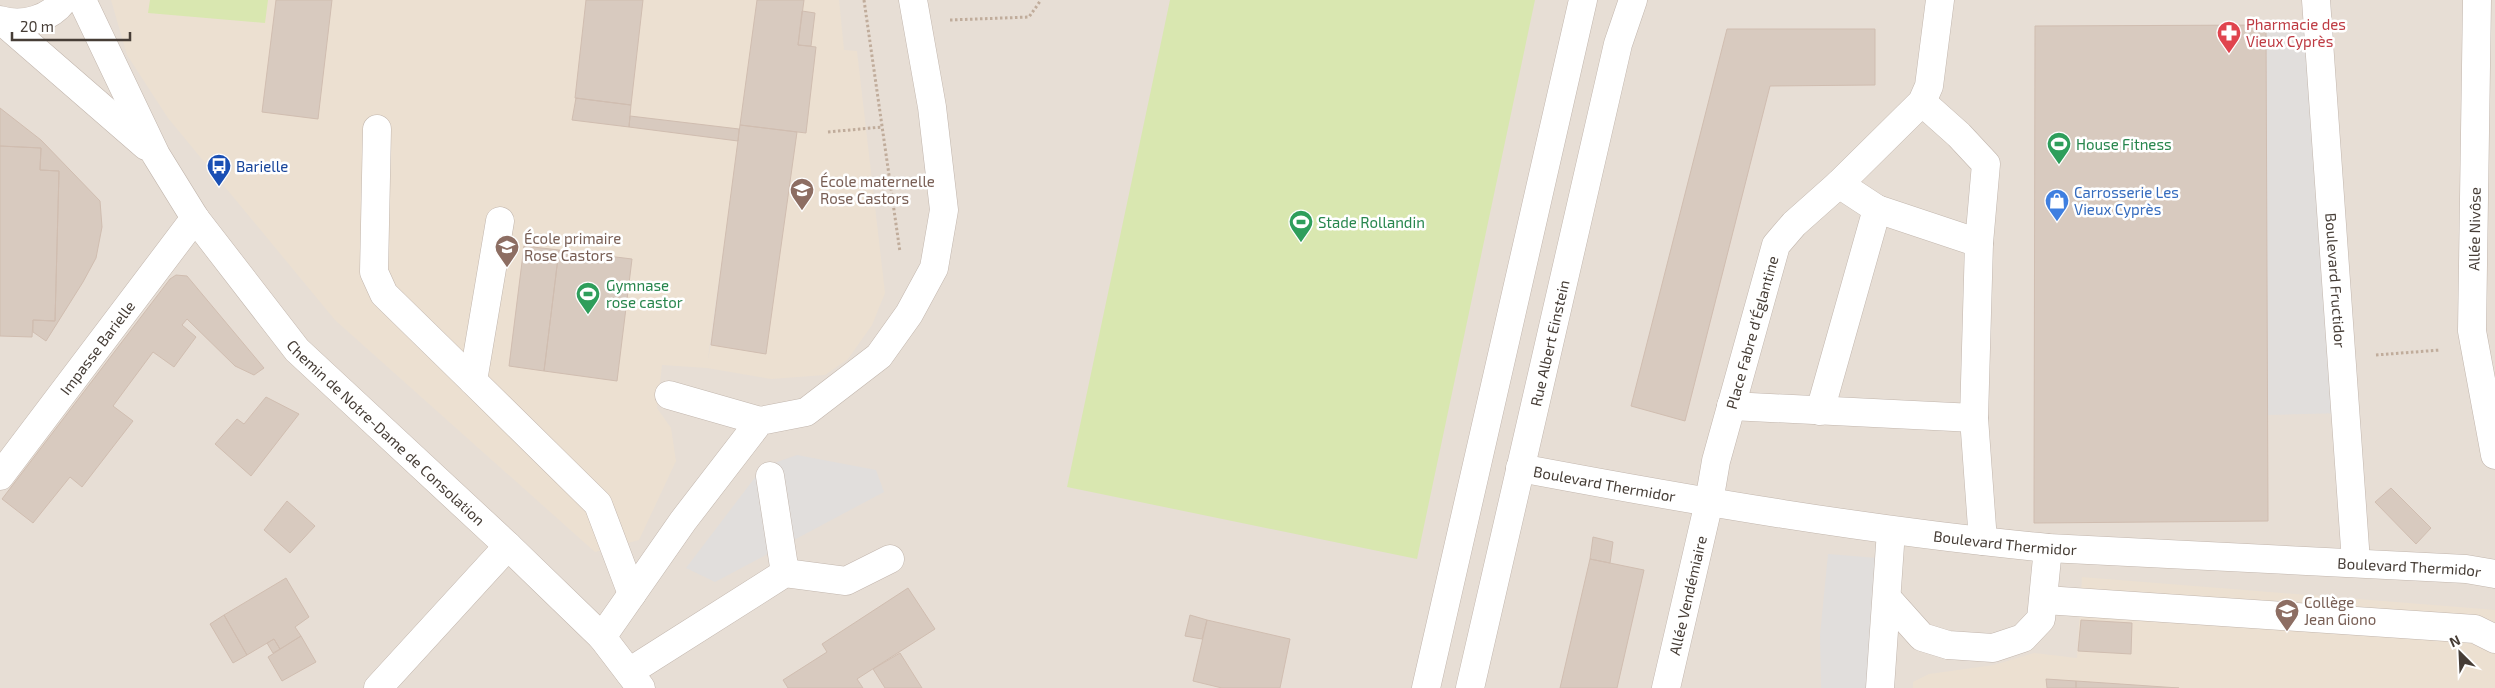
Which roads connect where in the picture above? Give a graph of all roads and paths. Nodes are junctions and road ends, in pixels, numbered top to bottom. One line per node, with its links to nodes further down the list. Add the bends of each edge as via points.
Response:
1 (64, 0): 11 (street, via 58,8 32,22)
2 (82, 0): 16 (street, Chemin de Notre-Dame de Consolation)
3 (864, 0): 13 (path)
4 (1041, 0): 10 (path, via 1029,17)
5 (1583, 0): 51 (street)
6 (1633, 0): 32 (street, Rue Albert Einstein, via 1618,44)
7 (1940, 0): 12 (street, Place Fabre d'Églantine, via 1929,86)
8 (2316, 0): 41 (street, Boulevard Fructidor)
9 (2478, 0): 31 (street, Allée Nivôse, via 2472,331)
10 (915, 11): 30 (street, via 932,107 944,210 934,268 909,314 879,356 806,412)
11 (1, 20): 16 (street, Chemin de Notre-Dame de Consolation)
12 (1922, 102): 17 (street, Place Fabre d'Églantine); 21 (street, via 1986,164)
13 (882, 127): 15 (path); 22 (path)
14 (377, 129): 25 (street, via 374,272 384,294)
15 (828, 132)
16 (156, 155): 19 (street, Chemin de Notre-Dame de Consolation)
17 (1839, 184): 18 (street); 27 (street, Place Fabre d'Églantine, via 1794,224 1776,245)
18 (1877, 209): 21 (street); 28 (street)
19 (195, 218): 33 (street, Impasse Barielle); 38 (street, Chemin de Notre-Dame de Consolation, via 297,350)
20 (500, 222): 25 (street)
21 (1979, 243): 29 (street)
22 (901, 255)
23 (2434, 350): 24 (path)
24 (2375, 355)
25 (473, 381): 44 (street, via 598,504)
26 (669, 395): 30 (street)
27 (1731, 406): 28 (street); 35 (street, Place Fabre d'Églantine)
28 (1820, 411): 29 (street)
29 (1974, 418): 37 (street)
30 (760, 421): 44 (street)
31 (2495, 455)
32 (1520, 468): 35 (street, Boulevard Thermidor); 52 (street, Rue Albert Einstein)
33 (0, 476)
34 (770, 476): 42 (street)
35 (1708, 502): 36 (street, Boulevard Thermidor); 53 (street, Allée Vendémiaire)
36 (1891, 531): 37 (street, Boulevard Thermidor); 45 (street)
37 (1982, 541): 39 (street, Boulevard Thermidor)
38 (508, 546): 47 (street, Chemin de Notre-Dame de Consolation); 50 (street)
39 (2048, 548): 41 (street, Boulevard Thermidor); 46 (street)
40 (890, 559): 42 (street, via 846,581)
41 (2356, 562): 43 (street, Boulevard Thermidor, via 2491,571)
42 (785, 573): 49 (street)
43 (2495, 574)
44 (632, 594): 47 (street)
45 (1887, 598): 46 (street, via 1922,637 1948,645 1993,648 2023,638 2041,619); 54 (street)
46 (2044, 600): 48 (street, via 2475,629)
47 (602, 637): 49 (street, Chemin de Notre-Dame de Consolation)
48 (2495, 639)
49 (635, 680)
50 (378, 688)
51 (1426, 688)
52 (1470, 688)
53 (1666, 688)
54 (1880, 688)

